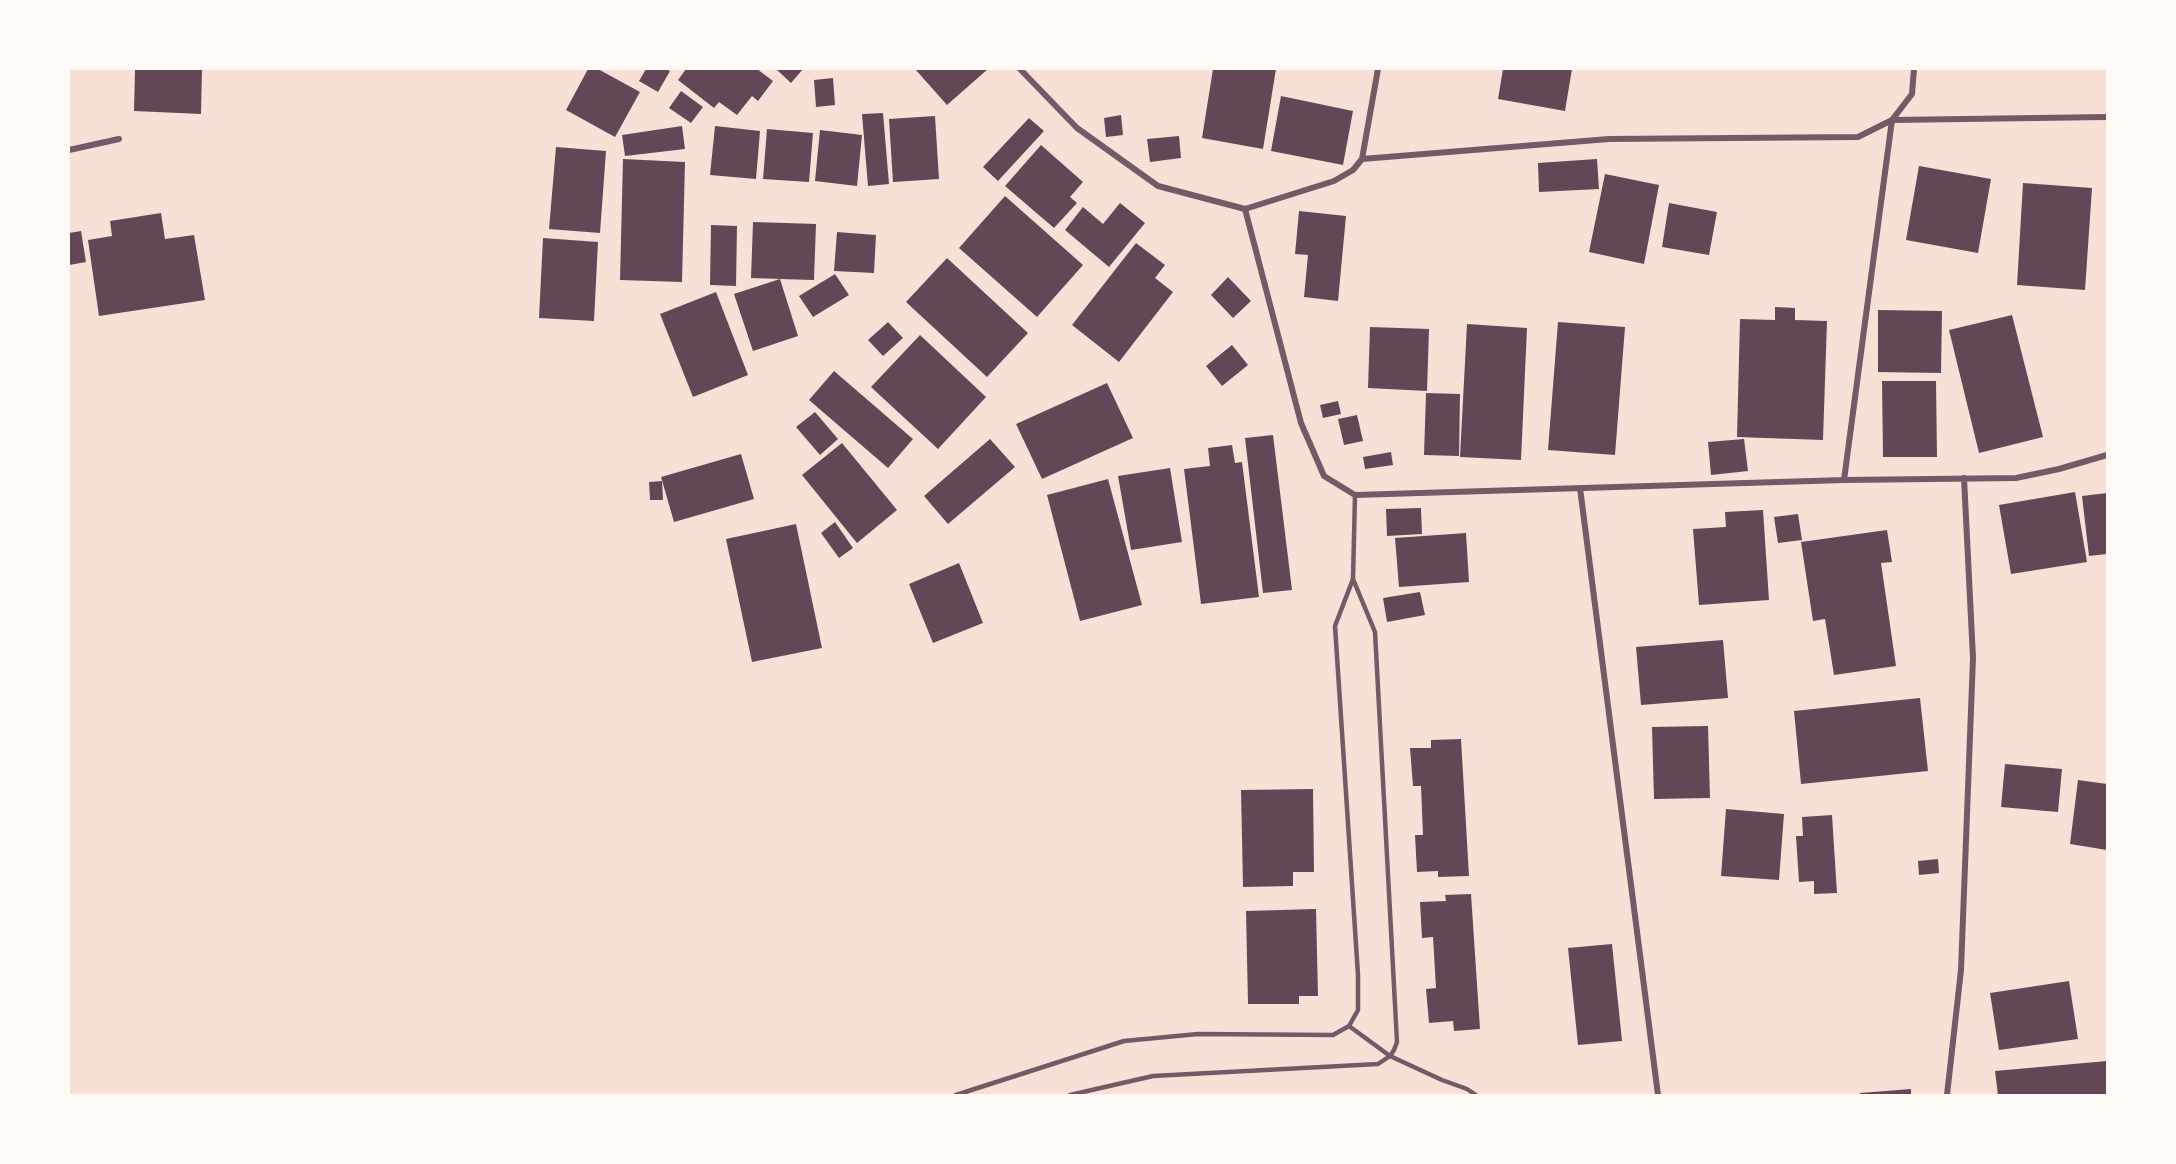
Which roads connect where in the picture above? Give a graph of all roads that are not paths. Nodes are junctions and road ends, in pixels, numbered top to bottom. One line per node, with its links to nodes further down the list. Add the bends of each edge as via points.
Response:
1 (1020, 69): 9 (street, via 1077,128 1158,186)
2 (1378, 69): 8 (street)
3 (1914, 69): 5 (street, via 1912,94)
4 (2107, 117): 5 (street)
5 (1892, 120): 8 (street, via 1858,137 1609,139); 12 (street)
6 (119, 139): 7 (street)
7 (69, 150)
8 (1362, 159): 9 (street, via 1353,170 1334,181)
9 (1245, 209): 14 (street, via 1301,423 1324,476)
10 (2107, 455): 11 (street, via 2016,478)
11 (1964, 478): 12 (street); 22 (street, via 1974,658 1960,970)
12 (1844, 480): 13 (street)
13 (1580, 488): 14 (street); 21 (street)
14 (1355, 495): 15 (lane)
15 (1353, 579): 16 (lane, via 1335,626 1358,975 1358,1010); 17 (lane, via 1375,632 1397,1042)
16 (1349, 1026): 17 (lane); 18 (lane, via 1333,1035 1198,1034 1124,1041)
17 (1390, 1056): 19 (lane, via 1378,1064 1153,1076); 20 (lane)
18 (956, 1095)
19 (1070, 1095)
20 (1476, 1095)
21 (1658, 1095)
22 (1947, 1095)

